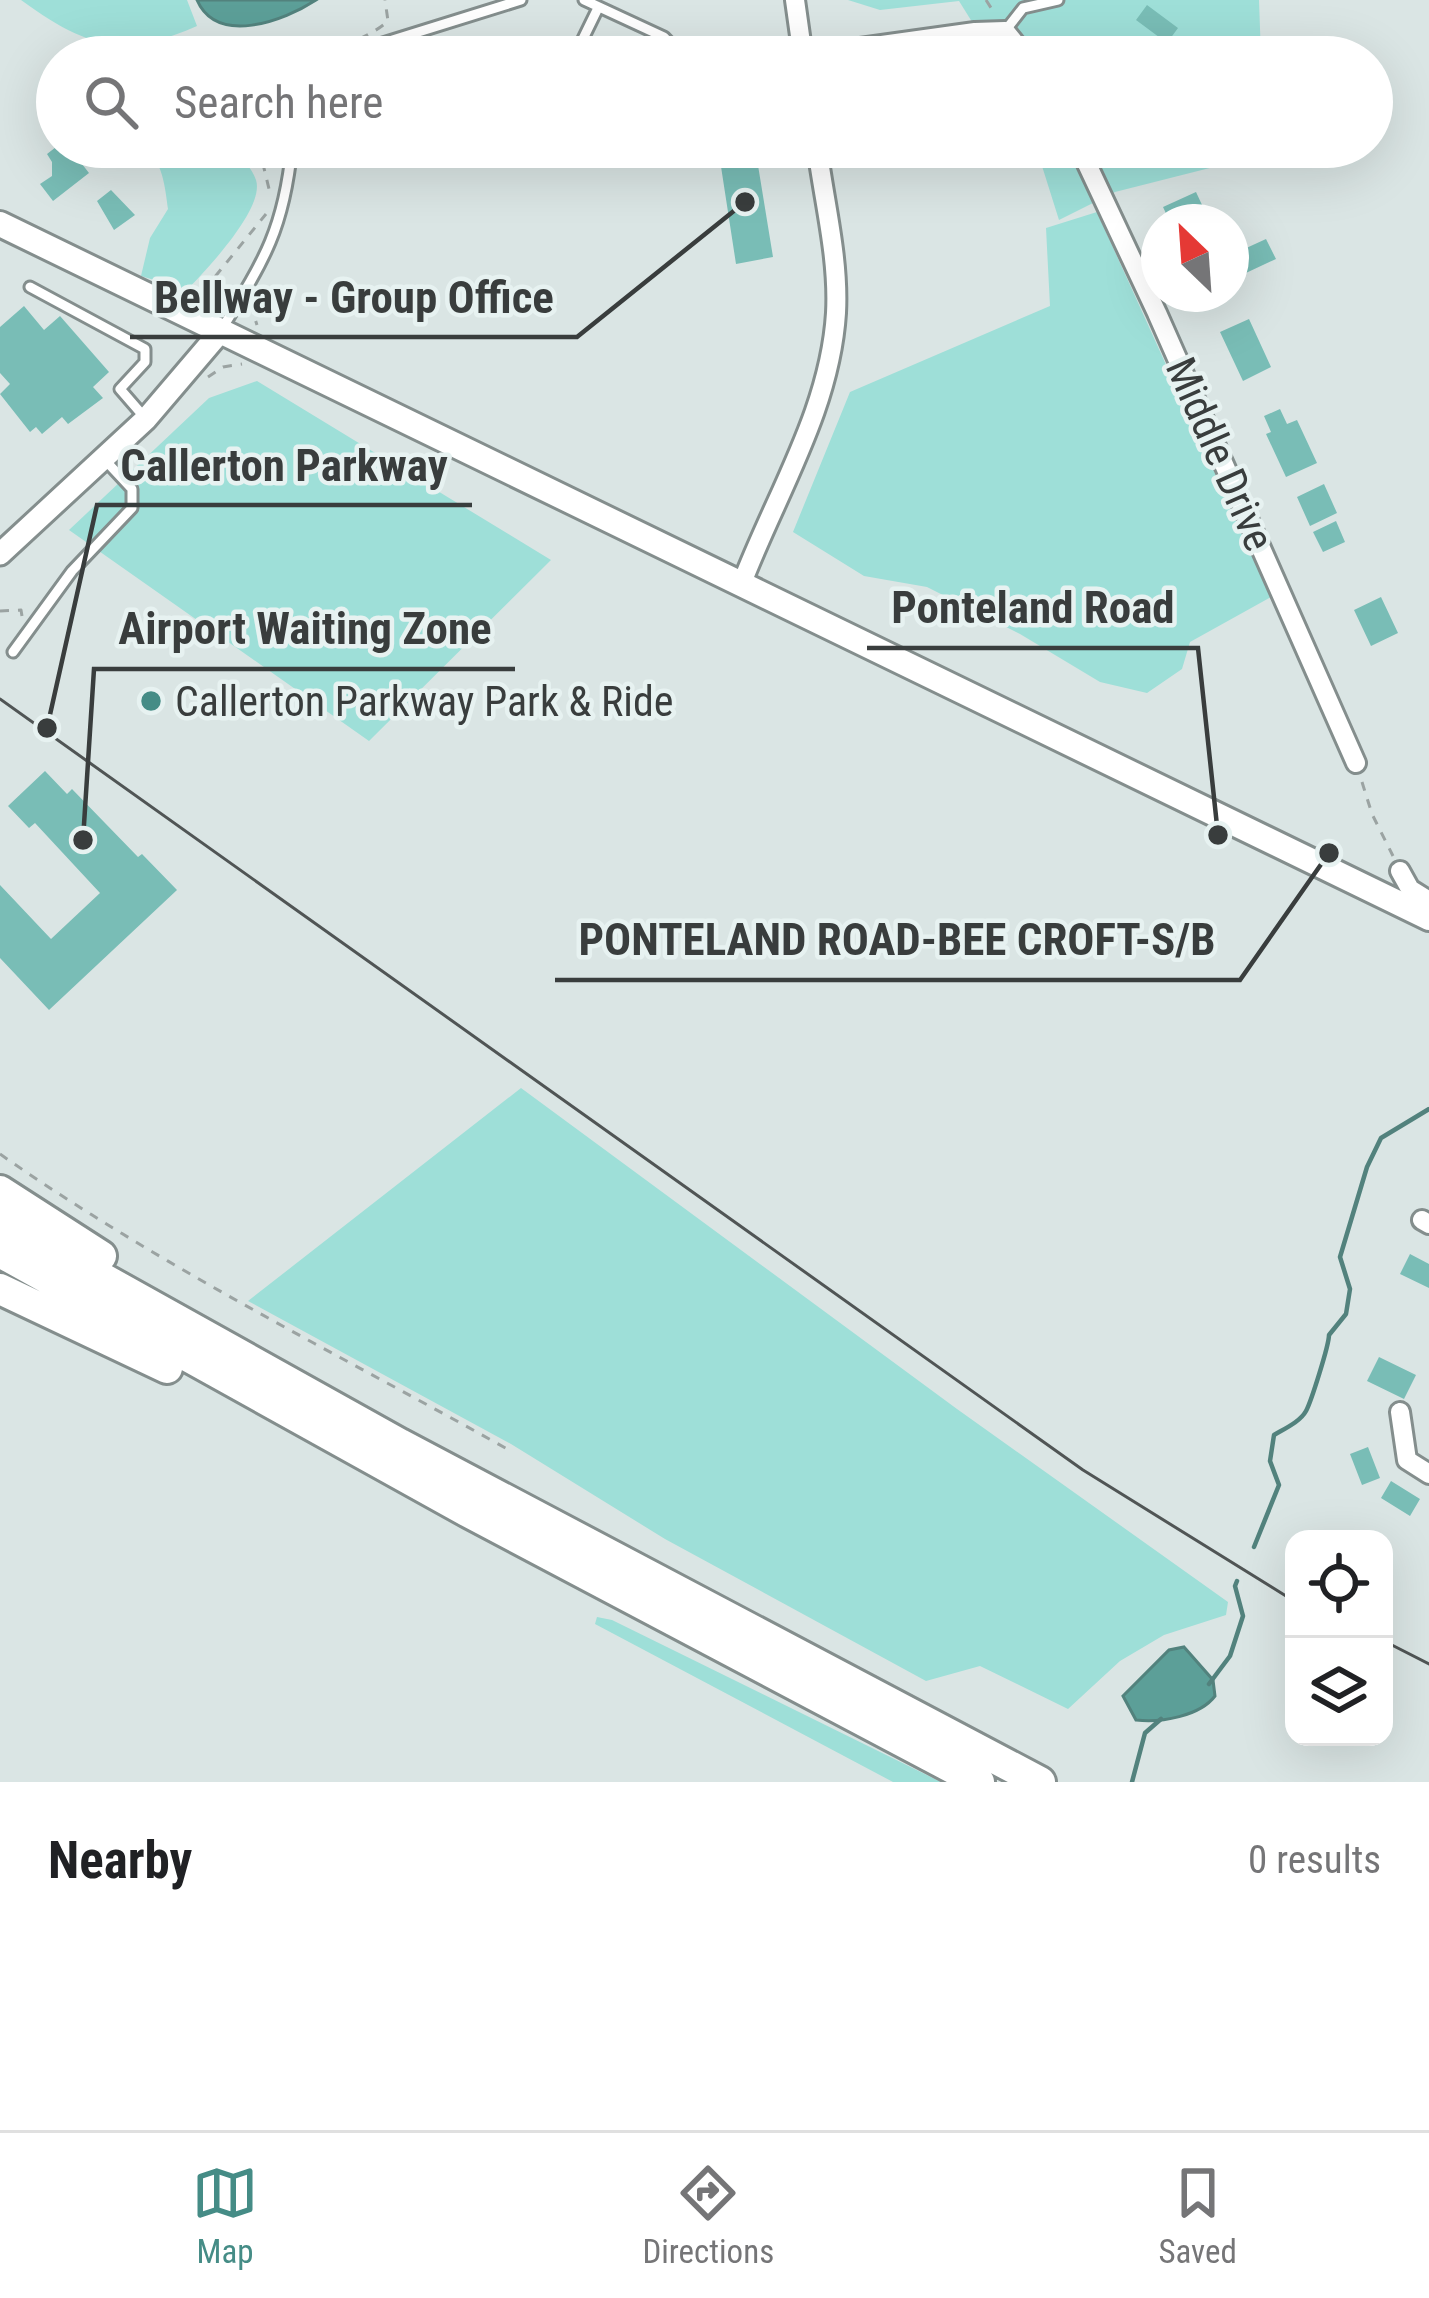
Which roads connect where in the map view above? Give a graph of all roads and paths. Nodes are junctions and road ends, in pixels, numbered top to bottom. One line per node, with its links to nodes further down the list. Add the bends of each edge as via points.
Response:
1 (385, 0): 8 (path, via 388,21)
2 (521, 0): 9 (lane)
3 (584, 0): 6 (lane)
4 (795, 0): 12 (street)
5 (1058, 0): 7 (lane, via 1023,8)
6 (598, 8): 10 (lane); 11 (lane)
7 (1005, 31): 13 (street); 14 (street)
8 (362, 36)
9 (405, 36)
10 (585, 36)
11 (662, 36)
12 (800, 36)
13 (946, 36)
14 (1009, 36)
15 (264, 168): 19 (path)
16 (291, 168): 26 (lane, via 264,259)
17 (820, 168): 32 (street, via 835,276 830,358)
18 (1088, 168): 36 (street, Middle Drive)
19 (271, 196)
20 (266, 214): 22 (path)
21 (0, 224): 26 (main road)
22 (214, 278): 22 (path, via 191,296 222,293)
23 (30, 287): 29 (lane, via 145,349 145,362 120,389)
24 (254, 305): 25 (path, via 251,318)
25 (261, 328)
26 (220, 331): 29 (street); 32 (main road)
27 (241, 364): 28 (path)
28 (209, 376)
29 (146, 419): 30 (street)
30 (103, 458): 31 (street); 34 (lane, via 132,489 131,508)
31 (1, 551)
32 (742, 583): 39 (main road)
33 (0, 611): 34 (path, via 21,610)
34 (31, 628): 35 (lane)
35 (13, 652)
36 (1356, 763): 37 (path)
37 (1400, 871): 38 (street)
38 (1429, 901)
39 (1429, 918)
40 (0, 1154): 47 (path, via 168,1263)
41 (0, 1191): 46 (highway)
42 (0, 1221): 46 (highway)
43 (0, 1252): 49 (highway)
44 (0, 1288): 49 (highway)
45 (1379, 1421): 48 (street, via 1400,1420 1407,1460)
46 (400, 1444): 51 (highway)
47 (509, 1450)
48 (1429, 1474)
49 (470, 1513): 50 (highway)
50 (979, 1782)
51 (1040, 1782)

